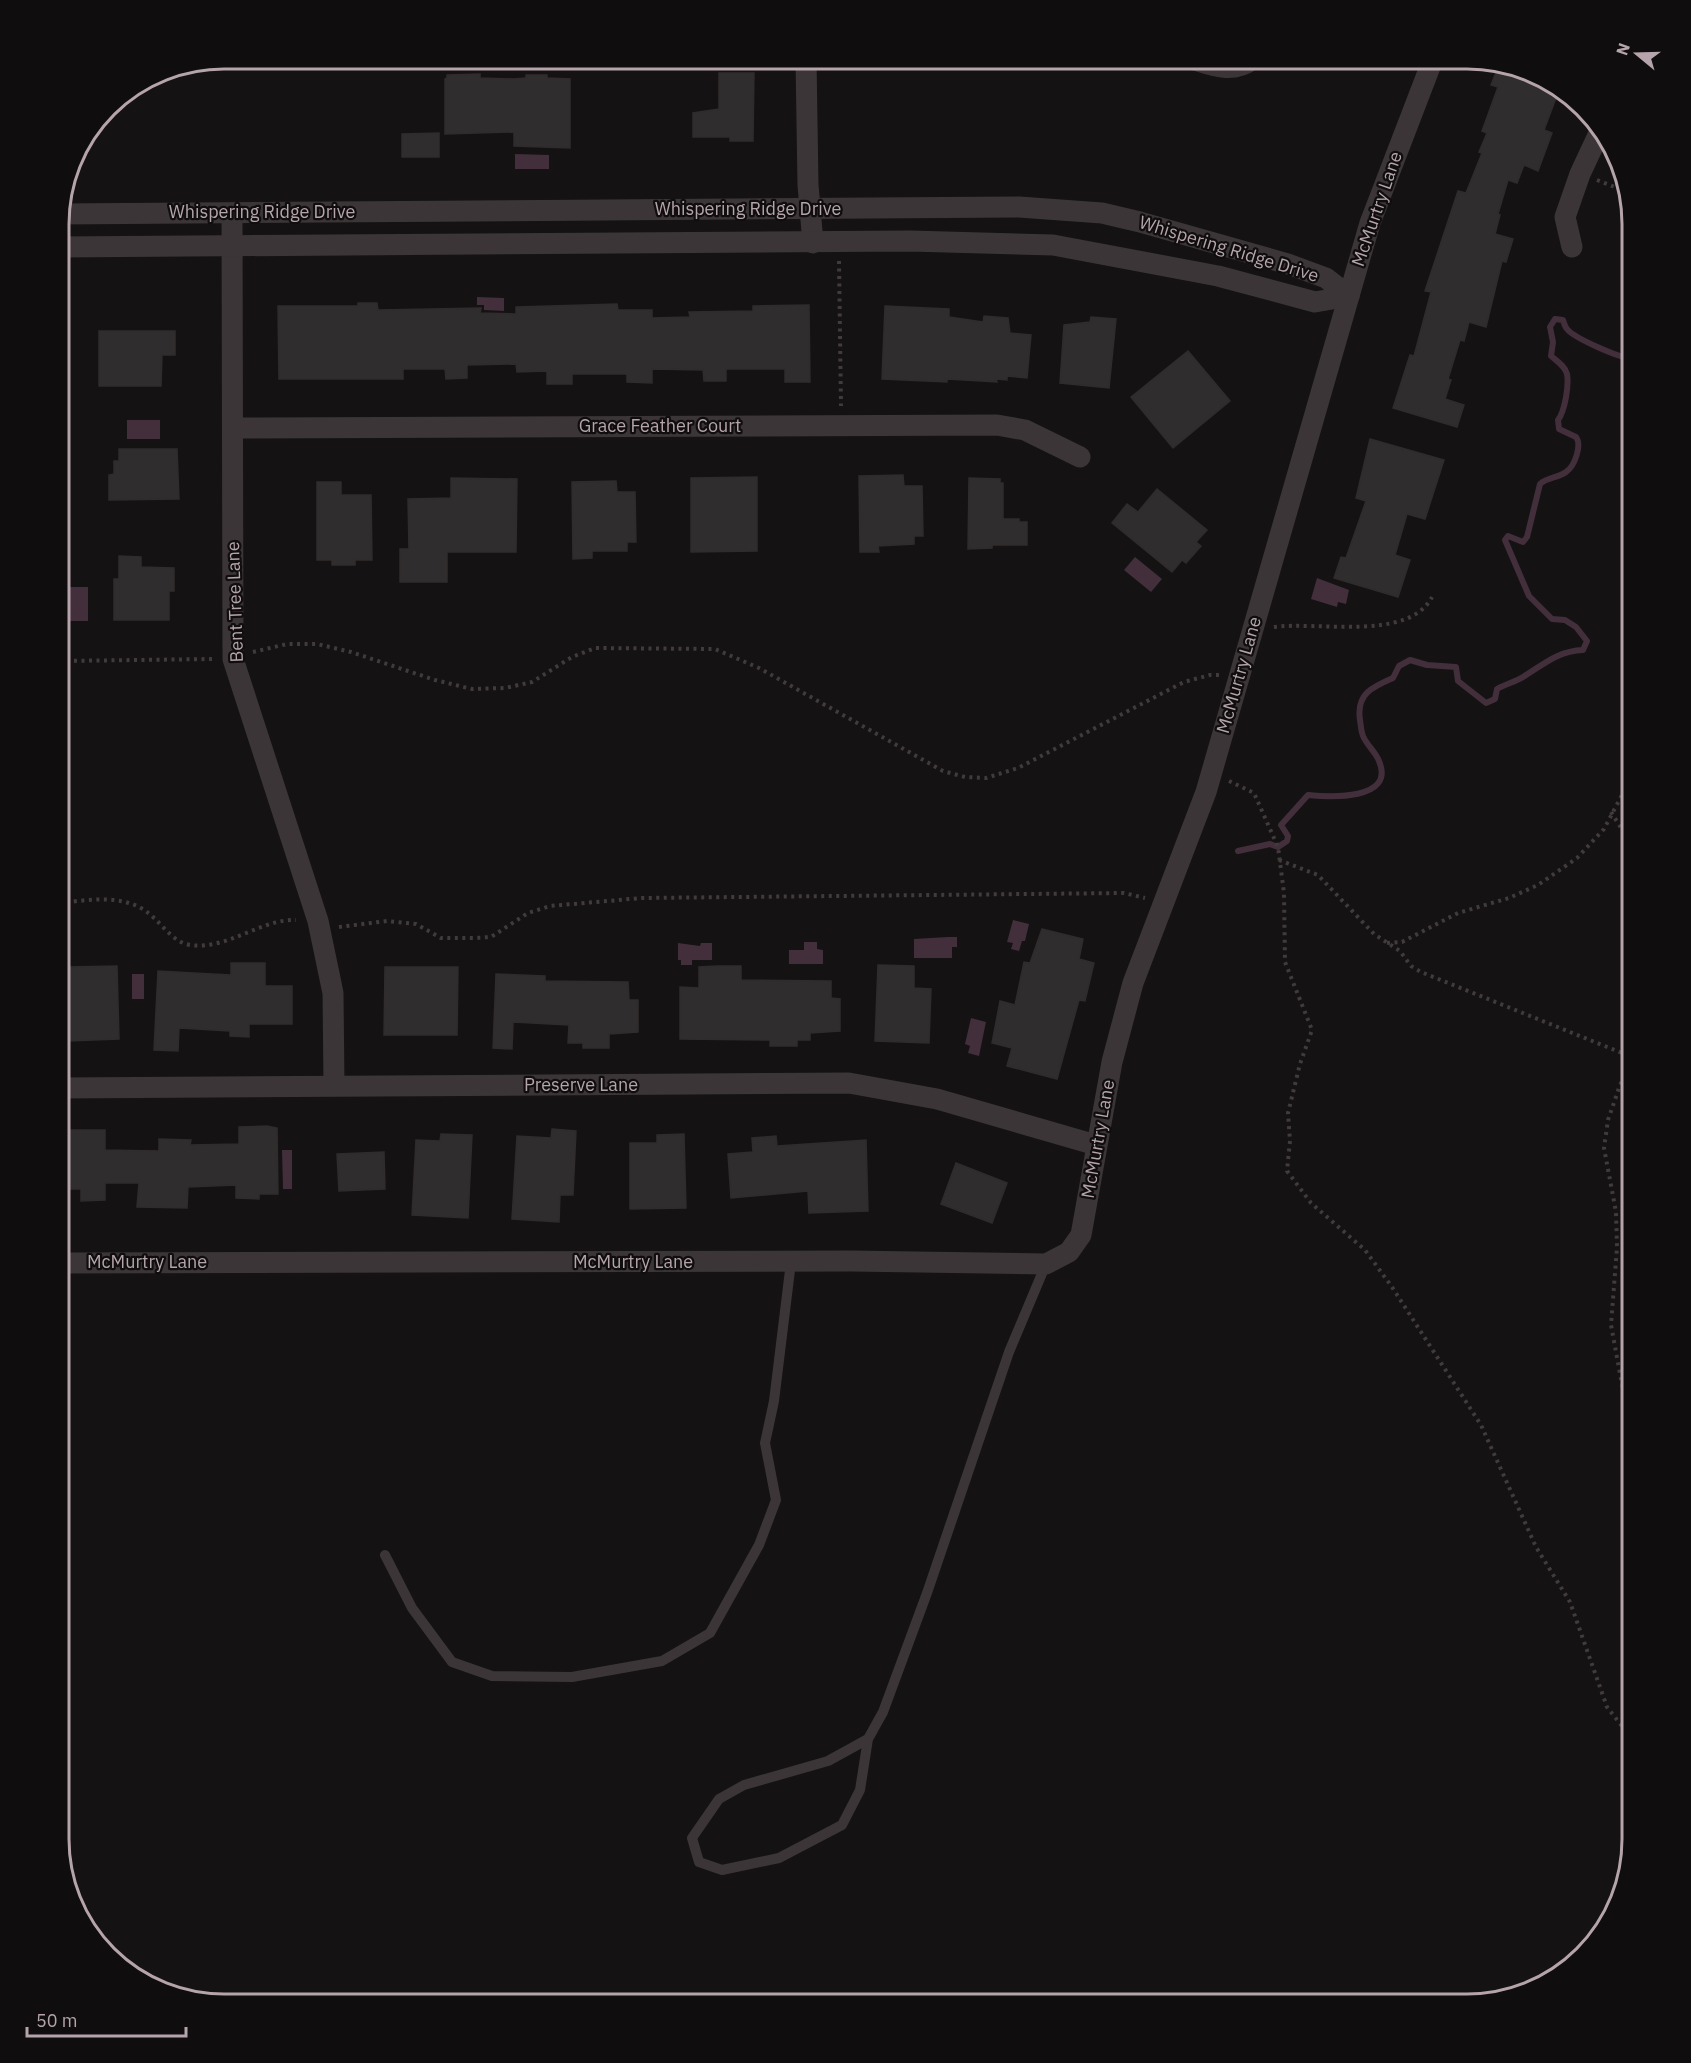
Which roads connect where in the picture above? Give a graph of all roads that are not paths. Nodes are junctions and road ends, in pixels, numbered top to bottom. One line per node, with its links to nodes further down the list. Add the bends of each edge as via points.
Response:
1 (806, 69): 4 (street)
2 (1429, 69): 11 (street, McMurtry Lane, via 1384,183)
3 (1596, 139): 10 (street, via 1565,217)
4 (811, 208): 5 (street, Whispering Ridge Drive); 7 (street); 11 (street, Whispering Ridge Drive, via 1019,207 1102,213 1288,264 1326,278)
5 (232, 213): 6 (street, Whispering Ridge Drive); 8 (street, Bent Tree Lane)
6 (69, 214)
7 (813, 243): 8 (street, Whispering Ridge Drive); 11 (street, Whispering Ridge Drive, via 1053,245 1218,276 1315,303)
8 (232, 246): 9 (street, Whispering Ridge Drive); 12 (street, Bent Tree Lane)
9 (69, 247)
10 (1572, 247)
11 (1349, 296): 16 (street, McMurtry Lane, via 1211,773 1133,983)
12 (233, 428): 13 (street, Grace Feather Court, via 997,425 1025,430); 14 (street, Bent Tree Lane, via 234,659 318,921 333,993)
13 (1080, 456)
14 (334, 1085): 15 (street, Preserve Lane); 16 (street, Preserve Lane, via 849,1083 937,1099)
15 (69, 1088)
16 (1096, 1145): 19 (street, McMurtry Lane, via 1081,1235 1069,1252)
17 (791, 1262): 18 (street, McMurtry Lane); 19 (street, McMurtry Lane); 20 (lane, via 765,1443 776,1500 759,1545 710,1633 662,1661 572,1677 492,1676 452,1662 412,1608)
18 (69, 1263)
19 (1046, 1264): 21 (lane, via 1009,1352 883,1712)
20 (385, 1555)
21 (868, 1740): 21 (lane, via 860,1790 842,1825 779,1858 722,1870 699,1862 692,1838 719,1798 744,1785 828,1761)

